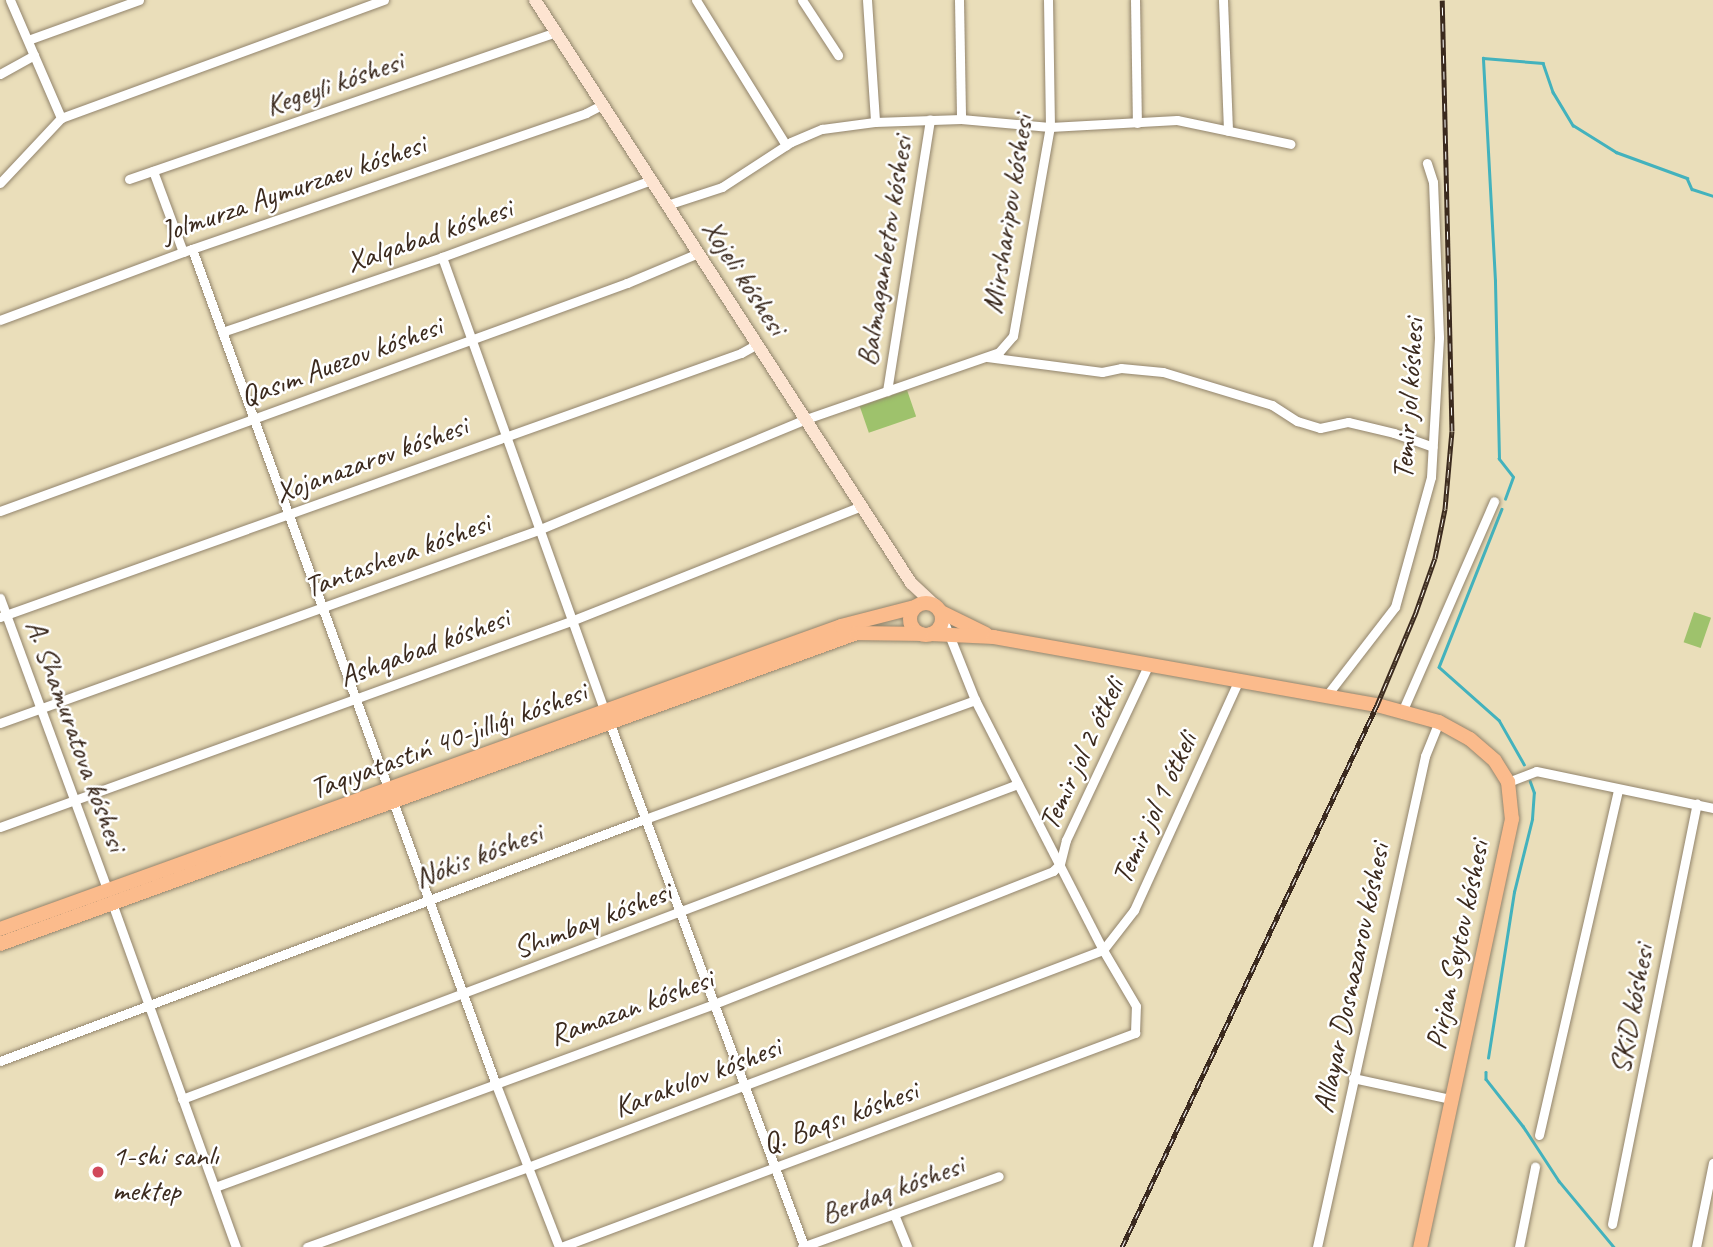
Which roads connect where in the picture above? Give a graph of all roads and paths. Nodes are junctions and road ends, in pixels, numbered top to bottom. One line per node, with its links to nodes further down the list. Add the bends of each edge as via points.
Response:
1 (10, 0): 13 (street)
2 (139, 0): 13 (street)
3 (384, 0): 18 (street)
4 (535, 0): 12 (street, Xojeli kóshesi)
5 (696, 0): 26 (street)
6 (802, 0): 15 (street)
7 (867, 0): 21 (street)
8 (959, 0): 20 (street)
9 (1048, 0): 23 (street, Mirsharipov kóshesi)
10 (1135, 0): 22 (street)
11 (1223, 0): 24 (street)
12 (555, 32): 17 (street, Xojeli kóshesi); 28 (street, Kegeyli kóshesi)
13 (28, 40): 14 (street)
14 (34, 55): 16 (street); 18 (street)
15 (838, 55)
16 (0, 74)
17 (602, 105): 30 (street, Xojeli kóshesi); 33 (street, Jolmurza Aymurzaev kóshesi)
18 (61, 118): 31 (street)
19 (930, 119): 20 (street); 21 (street); 41 (street, Balmaganbetov kóshesi)
20 (961, 119): 23 (street)
21 (875, 122): 26 (street, via 822,129)
22 (1138, 123): 23 (street); 24 (street, via 1177,120)
23 (1050, 127): 40 (street, Mirsharipov kóshesi, via 1013,336 999,352)
24 (1228, 131): 25 (street)
25 (1291, 144)
26 (786, 145): 32 (street, via 722,187)
27 (1427, 163): 45 (street, Temir jol kóshesi, via 1433,182 1439,337)
28 (153, 171): 29 (street, Kegeyli kóshesi); 33 (street)
29 (129, 179)
30 (652, 180): 32 (street, Xojeli kóshesi); 35 (street, Xalqabad kóshesi)
31 (0, 183)
32 (667, 205): 34 (street, Xojeli kóshesi)
33 (187, 250): 36 (street, Jolmurza Aymurzaev kóshesi); 37 (street)
34 (698, 253): 38 (street, Qasım Auezov kóshesi); 39 (street, Xojeli kóshesi)
35 (442, 257): 37 (street, Xalqabad kóshesi); 38 (street)
36 (0, 320)
37 (222, 332): 42 (street)
38 (472, 339): 42 (street, Qasım Auezov kóshesi); 44 (street)
39 (757, 344): 43 (street, Xojeli kóshesi); 44 (street, Xojanazarov kóshesi, via 741,354)
40 (985, 356): 41 (street, Mirsharipov kóshesi); 45 (street, via 1102,372 1121,368 1163,372 1272,405 1297,421 1320,428 1348,422)
41 (887, 390): 43 (street, Mirsharipov kóshesi)
42 (253, 419): 48 (street, Qasım Auezov kóshesi); 49 (street)
43 (806, 419): 47 (street, Xojeli kóshesi); 50 (street, Tantasheva kóshesi)
44 (505, 438): 49 (street, Xojanazarov kóshesi); 50 (street)
45 (1433, 447): 63 (street, Temir jol kóshesi, via 1431,477 1395,607)
46 (1494, 501): 67 (street)
47 (862, 506): 51 (street, Xojeli kóshesi); 57 (street, Ashqabad kóshesi)
48 (0, 511)
49 (287, 516): 54 (street); 56 (street, Xojanazarov kóshesi)
50 (538, 530): 54 (street, Tantasheva kóshesi); 57 (street)
51 (911, 583): 53 (street); 55 (street)
52 (0, 598): 56 (street, A. Shamuratova kóshesi)
53 (915, 607): 55 (main road, via 925,603); 58 (main road, via 911,622); 68 (main road, Taqıyatastıń 40-jıllıǵı kóshesi, via 841,626)
54 (322, 609): 64 (street); 66 (street, Tantasheva kóshesi)
55 (939, 611): 58 (main road, via 941,625); 59 (street); 60 (main road)
56 (3, 616): 66 (street, A. Shamuratova kóshesi)
57 (571, 621): 64 (street, Ashqabad kóshesi); 68 (street)
58 (926, 634): 59 (main road); 68 (main road, Taqıyatastıń 40-jıllıǵı kóshesi, via 857,633)
59 (949, 635): 60 (main road); 65 (street)
60 (994, 637): 61 (main road)
61 (1149, 664): 62 (main road); 80 (street, Temir jol 2 ótkeli, via 1066,840)
62 (1239, 680): 63 (main road); 86 (street, Temir jol 1 ótkeli, via 1134,910)
63 (1326, 695): 67 (main road)
64 (355, 698): 74 (street); 75 (street, Ashqabad kóshesi)
65 (975, 700): 72 (street); 78 (street, Nókis kóshesi)
66 (41, 708): 70 (street, Tantasheva kóshesi); 75 (street, A. Shamuratova kóshesi)
67 (1402, 712): 69 (main road)
68 (608, 718): 74 (main road, Taqıyatastıń 40-jıllıǵı kóshesi); 78 (street)
69 (1439, 722): 71 (main road, via 1470,739 1495,761); 91 (street, Allayar Dosnazarov kóshesi, via 1425,756)
70 (0, 723)
71 (1508, 782): 73 (street, via 1536,771); 95 (main road, Pirjan Seytov kóshesi, via 1511,819)
72 (1018, 784): 80 (street); 83 (street, Shımbay kóshesi)
73 (1618, 789): 76 (street); 96 (street, SKiD kóshesi)
74 (391, 796): 81 (main road, Taqıyatastıń 40-jıllıǵı kóshesi); 82 (street)
75 (74, 800): 79 (street, Ashqabad kóshesi); 81 (street, A. Shamuratova kóshesi)
76 (1697, 804): 77 (street); 104 (street, SKiD kóshesi)
77 (1713, 808)
78 (645, 818): 82 (street, Nókis kóshesi); 83 (street)
79 (0, 827)
80 (1060, 864): 86 (street); 88 (street, Ramazan kóshesi, via 1053,871)
81 (109, 896): 84 (main road, Taqıyatastıń 40-jıllıǵı kóshesi); 85 (main road, Taqıyatastıń 40-jıllıǵı kóshesi); 89 (street, A. Shamuratova kóshesi)
82 (429, 900): 87 (street); 89 (street, Nókis kóshesi)
83 (680, 913): 87 (street, Shımbay kóshesi); 88 (street)
84 (0, 929)
85 (0, 944)
86 (1103, 950): 93 (street, Karakulov kóshesi); 99 (street, Q. Baqsı kóshesi, via 1136,1006 1135,1033)
87 (464, 995): 92 (street); 94 (street, Shımbay kóshesi)
88 (714, 1004): 92 (street, Ramazan kóshesi); 93 (street)
89 (147, 1007): 90 (street, Nókis kóshesi); 94 (street, A. Shamuratova kóshesi)
90 (0, 1060)
91 (1353, 1078): 95 (street); 110 (street, Allayar Dosnazarov kóshesi)
92 (495, 1083): 98 (street); 102 (street, Ramazan kóshesi)
93 (744, 1086): 98 (street, Karakulov kóshesi); 99 (street)
94 (182, 1099): 102 (street, A. Shamuratova kóshesi)
95 (1450, 1099): 111 (main road, Pirjan Seytov kóshesi)
96 (1539, 1135)
97 (1713, 1163): 113 (street)
98 (528, 1167): 106 (street, Karakulov kóshesi); 107 (street)
99 (775, 1167): 107 (street, Q. Baqsı kóshesi); 108 (street)
100 (1535, 1167): 112 (street)
101 (999, 1176): 103 (street, Berdaq kóshesi)
102 (215, 1187): 105 (street, A. Shamuratova kóshesi)
103 (894, 1214): 108 (street, Berdaq kóshesi); 109 (street)
104 (1612, 1224)
105 (236, 1247)
106 (307, 1247)
107 (560, 1247)
108 (803, 1247)
109 (907, 1247)
110 (1317, 1247)
111 (1420, 1247)
112 (1518, 1247)
113 (1696, 1247)

